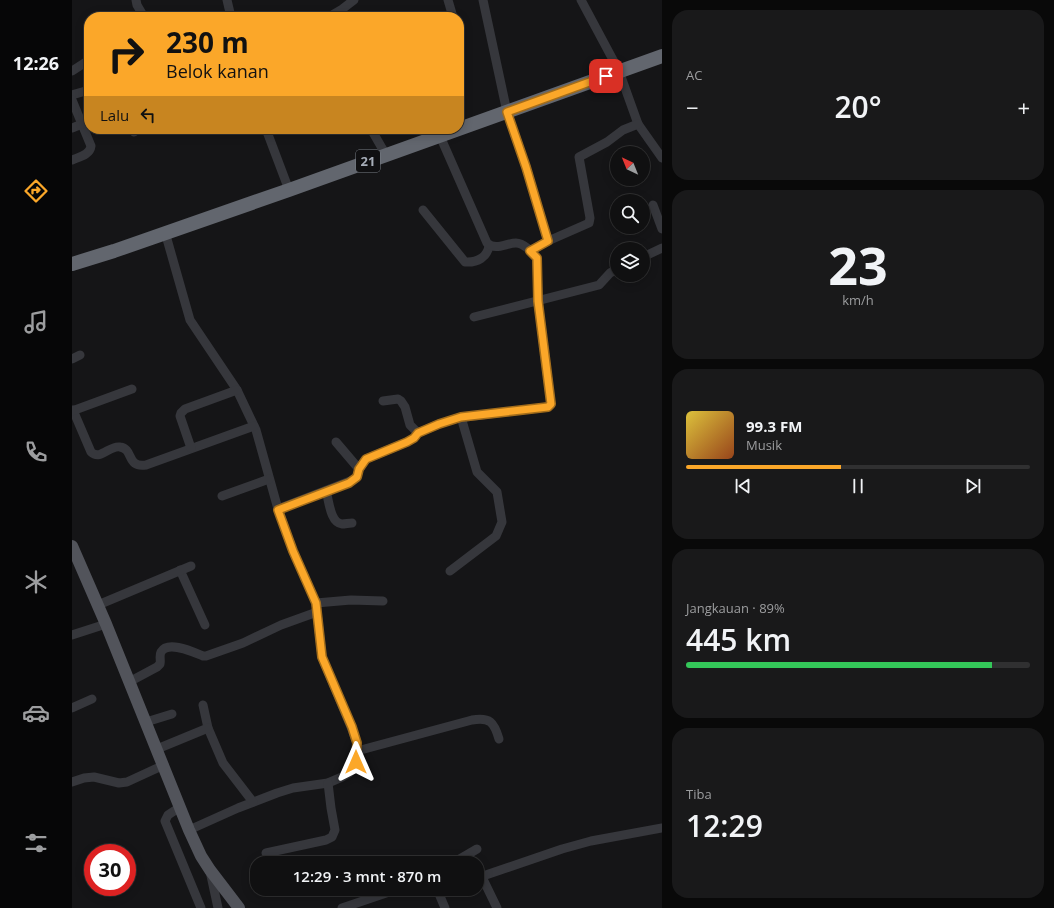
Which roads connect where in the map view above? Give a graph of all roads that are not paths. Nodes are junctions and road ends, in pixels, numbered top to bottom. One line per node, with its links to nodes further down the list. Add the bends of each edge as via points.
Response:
1 (136, 0): 7 (street)
2 (227, 0): 8 (street)
3 (354, 0): 9 (street)
4 (448, 0): 10 (street)
5 (483, 0): 18 (street)
6 (581, 0): 14 (street)
7 (141, 12)
8 (230, 12)
9 (339, 12)
10 (452, 12)
11 (662, 56): 14 (highway, 21)
12 (84, 63): 13 (street)
13 (72, 71)
14 (619, 71): 18 (highway, 21); 20 (street)
15 (84, 91): 16 (street)
16 (72, 95)
17 (72, 100): 19 (street)
18 (507, 112): 21 (highway, 21); 37 (street)
19 (82, 124): 22 (street); 23 (street)
20 (638, 124): 30 (street); 37 (street, via 623,130 579,157 590,221)
21 (464, 127)
22 (72, 128)
23 (84, 129)
24 (86, 134): 31 (street, via 90,150)
25 (268, 134): 32 (street)
26 (374, 134): 29 (street)
27 (446, 134): 28 (highway, 21)
28 (440, 136): 29 (highway, 21); 38 (street)
29 (386, 155): 32 (highway, 21)
30 (662, 158)
31 (72, 160)
32 (289, 190): 36 (highway, 21)
33 (653, 205): 35 (street)
34 (423, 210): 38 (street, via 465,262 484,257)
35 (662, 229)
36 (165, 232): 42 (highway, 21); 47 (street, via 190,320)
37 (548, 241): 40 (street)
38 (489, 245): 40 (street, via 496,247 517,243)
39 (662, 248): 41 (street)
40 (530, 251): 44 (street, via 537,258)
41 (650, 254)
42 (72, 264)
43 (610, 273): 44 (street, via 599,285)
44 (538, 301): 45 (street); 50 (street, via 551,404 548,407)
45 (474, 317)
46 (132, 389): 49 (street)
47 (237, 390): 51 (street); 54 (street, via 182,411 180,416)
48 (383, 400): 52 (street, via 401,401 410,425)
49 (73, 410): 54 (street, via 94,454 100,455 115,447 121,447 126,450 134,464 139,466)
50 (461, 417): 52 (street); 65 (street, via 477,472 497,492 502,522 496,536)
51 (254, 426): 54 (street); 56 (street)
52 (418, 433): 55 (street, via 407,442 366,459)
53 (336, 442): 55 (street)
54 (191, 448)
55 (359, 469): 57 (street, via 357,477 353,480)
56 (270, 479): 58 (street); 59 (street)
57 (326, 491): 59 (street); 60 (street, via 336,521 342,524)
58 (222, 496)
59 (278, 510): 68 (street)
60 (352, 523)
61 (72, 546): 62 (main road)
62 (75, 560): 67 (main road)
63 (191, 566): 64 (street)
64 (180, 570): 67 (street); 70 (street)
65 (450, 572)
66 (383, 601): 68 (street, via 351,600)
67 (98, 605): 69 (main road)
68 (317, 608): 72 (street, via 242,643 206,656 169,646 162,651 157,668); 81 (street, via 322,657 352,727)
69 (106, 624): 71 (street); 72 (main road)
70 (205, 625)
71 (72, 635)
72 (130, 682): 77 (main road)
73 (92, 699): 75 (street)
74 (203, 705): 78 (street)
75 (72, 708)
76 (172, 714): 77 (street)
77 (146, 722): 80 (main road)
78 (208, 728): 80 (street); 85 (street, via 223,762)
79 (499, 739): 81 (street, via 495,727 484,718)
80 (157, 749): 82 (main road)
81 (357, 751): 84 (street, via 356,762 349,773)
82 (164, 765): 83 (street, via 119,784 94,777); 86 (main road)
83 (72, 782)
84 (328, 783): 85 (street, via 293,788); 90 (street, via 335,830 332,837)
85 (253, 802): 88 (street)
86 (180, 807): 88 (main road); 97 (street, via 168,815 165,821)
87 (662, 828): 93 (street, via 584,843)
88 (189, 830): 92 (main road)
89 (477, 849): 91 (street)
90 (266, 853)
91 (465, 856)
92 (210, 870): 98 (street); 99 (main road)
93 (484, 875)
94 (484, 886): 102 (street)
95 (377, 896): 100 (street)
96 (439, 896): 101 (street)
97 (201, 908)
98 (218, 908)
99 (239, 908)
100 (342, 908)
101 (445, 908)
102 (497, 908)

